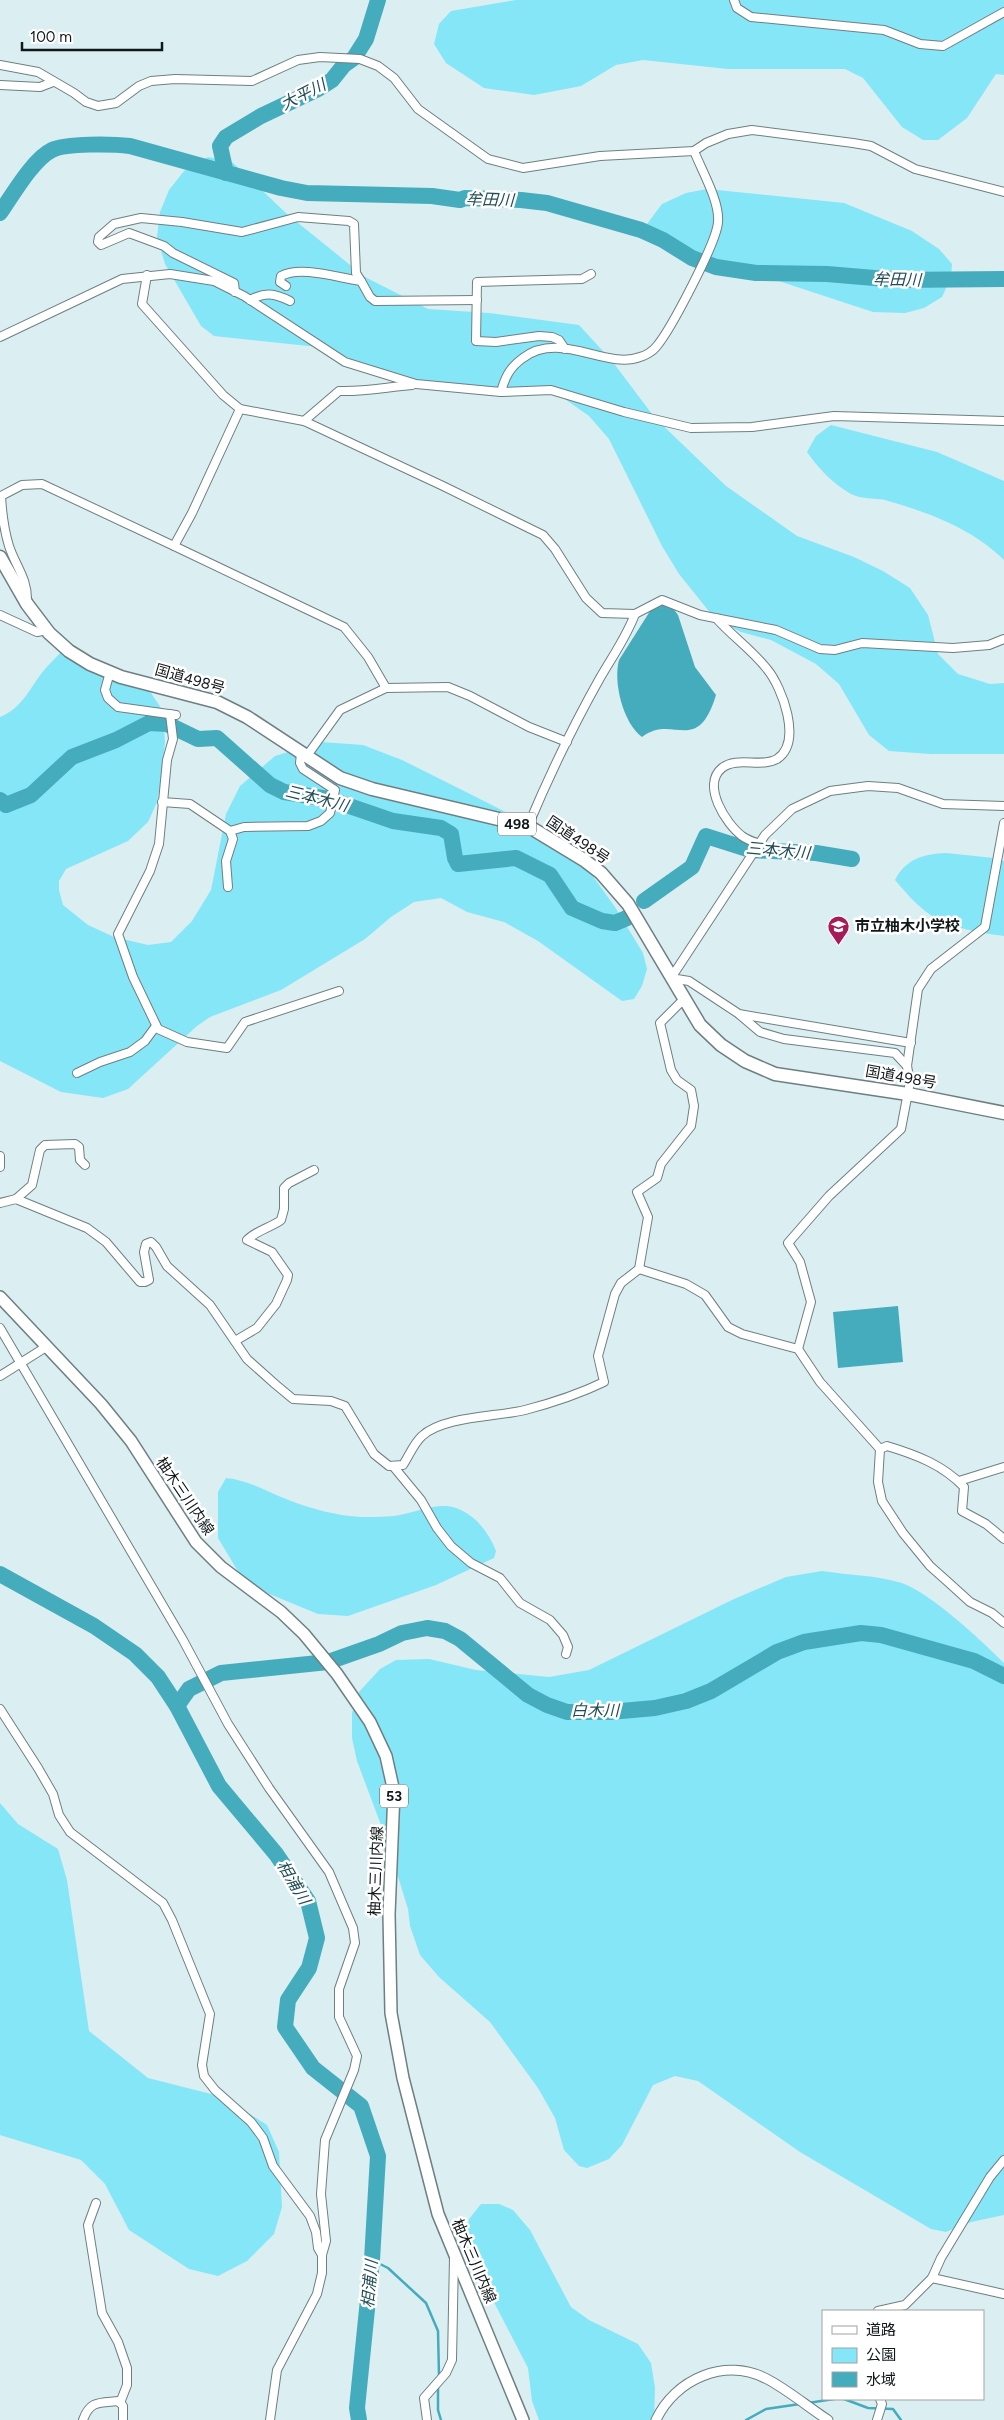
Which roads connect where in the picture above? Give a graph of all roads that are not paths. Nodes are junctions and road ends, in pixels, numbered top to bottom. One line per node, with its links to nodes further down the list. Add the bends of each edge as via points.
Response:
1 (734, 0): 2 (street, via 737,8 751,17 884,30 920,44 943,46)
2 (1004, 12)
3 (0, 65): 4 (street, via 38,72)
4 (53, 82): 5 (street, via 40,87); 6 (street, via 98,106 116,103 151,81 252,81 298,60 320,56 360,59 378,66 394,78 418,110 488,159 501,164 522,168 600,156)
5 (0, 85)
6 (694, 151): 7 (street, via 728,134 752,130 853,143 871,146 915,169); 17 (street, via 717,208 718,223 709,250 667,332 655,349 640,358 623,360)
7 (1004, 192)
8 (591, 274): 14 (street, via 582,280 477,282)
9 (147, 275): 12 (street, via 189,276 214,281); 16 (street, via 122,279); 20 (street, via 142,304 223,395)
10 (362, 282): 11 (street, via 289,272 281,276 280,282); 12 (street, via 356,273 354,224 348,221 298,217 242,232 141,218 114,224 99,237 101,245 129,233 156,243 225,277 234,283); 14 (street, via 375,301)
11 (286, 286)
12 (235, 292): 13 (street)
13 (250, 300): 15 (street, via 262,294 272,294); 18 (street, via 345,362)
14 (477, 300): 17 (street, via 476,341 552,337 559,340)
15 (290, 301)
16 (0, 337)
17 (565, 349): 19 (street, via 547,348 530,352 514,364 504,378)
18 (416, 384): 19 (street); 21 (street, via 361,392 339,391)
19 (501, 392): 22 (street, via 551,390 691,428 752,427 834,416)
20 (240, 409): 21 (street); 23 (street)
21 (304, 421): 26 (street, via 544,535 586,598 602,613)
22 (1004, 422)
23 (174, 546): 25 (street, via 42,484 22,485 1,496 10,547 28,587); 32 (street, via 344,627 368,657)
24 (0, 557): 25 (highway, 国道498号 / 498)
25 (27, 604): 29 (highway, 国道498号 / 498)
26 (635, 614): 28 (street, via 662,600); 33 (street, via 629,631)
27 (0, 615): 29 (street, via 37,632)
28 (716, 618): 30 (street, via 776,630 820,649 835,650 862,643 953,648 990,645); 40 (street, via 768,670 785,704 788,742 781,755 774,760 730,763 714,778 713,790 726,817 742,837)
29 (46, 630): 31 (highway, 国道498号 / 498, via 69,651)
30 (1004, 639)
31 (110, 672): 34 (highway, 国道498号 / 498, via 217,702 247,717); 35 (street, via 106,690 108,698 118,707 172,714 173,739)
32 (386, 688): 33 (street, via 448,688); 34 (street, via 340,710)
33 (567, 742): 38 (street)
34 (304, 756): 38 (highway, 国道498号 / 498, via 340,778 372,790); 39 (street, via 300,763 303,768 336,790 330,812 321,821 308,826 244,827)
35 (162, 802): 39 (street, via 190,804); 46 (street, via 159,844 118,934 133,977)
36 (1004, 806): 40 (street, via 943,804 898,788 868,786 830,791 792,809)
37 (1004, 823): 47 (street, via 985,927 930,969 918,989)
38 (528, 826): 42 (highway, 国道498号 / 498, via 601,873 628,904)
39 (230, 831): 41 (street, via 233,839 226,861)
40 (760, 844): 42 (street)
41 (228, 887)
42 (672, 978): 44 (highway, 国道498号 / 498); 45 (street, via 688,981)
43 (339, 991): 46 (street, via 245,1022 227,1048 187,1042)
44 (683, 1000): 50 (highway, 国道498号 / 498, via 700,1025 722,1045 745,1061 775,1074); 58 (street, via 660,1023 671,1070 677,1080 691,1090 694,1106 691,1126 661,1164 657,1178 637,1192 648,1217)
45 (739, 1014): 47 (street); 48 (street, via 760,1032 784,1039 895,1053)
46 (156, 1026): 49 (street, via 145,1041 130,1052)
47 (911, 1043): 48 (street)
48 (908, 1066): 50 (street)
49 (77, 1073)
50 (908, 1094): 51 (highway, 国道498号 / 498); 63 (street, via 901,1129 829,1196 788,1244 800,1262 811,1302)
51 (1004, 1113)
52 (0, 1156): 54 (street)
53 (85, 1165): 56 (street, via 80,1160 79,1146 75,1144 44,1145 32,1185)
54 (0, 1167)
55 (314, 1170): 61 (street, via 284,1188 281,1220 247,1240 272,1252 288,1280 276,1304 257,1328)
56 (16, 1199): 57 (street); 61 (street, via 87,1228 106,1242 140,1282 149,1280 144,1252 146,1244 151,1242 167,1266 210,1305)
57 (0, 1203)
58 (639, 1269): 63 (street, via 686,1284 705,1295 728,1327); 67 (street, via 620,1283 615,1294 598,1356 604,1382 571,1397 524,1410 443,1425 422,1436 403,1465)
59 (0, 1297): 62 (main road, 柚木三川内線 / 53)
60 (0, 1328): 64 (street)
61 (235, 1341): 67 (street, via 248,1359 293,1399 332,1401 345,1406 374,1454)
62 (46, 1347): 64 (street); 76 (main road, 柚木三川内線 / 53, via 131,1440 196,1542 304,1634 370,1722 386,1756 394,1792 389,1914 391,2013 423,2161 438,2214)
63 (798, 1349): 66 (street, via 826,1388)
64 (19, 1364): 65 (street); 77 (street, via 183,1640 228,1724 329,1872 353,1928 355,1943 339,1989 339,2017 357,2056 325,2140 321,2194 326,2240)
65 (0, 1376)
66 (880, 1449): 69 (street, via 887,1446 918,1456 951,1473); 71 (street, via 878,1482 882,1501 902,1533 930,1566 970,1602)
67 (393, 1466): 72 (street, via 421,1500 451,1546 471,1563 500,1578 520,1603 550,1620 563,1635 568,1647)
68 (1004, 1467): 69 (street)
69 (959, 1481): 70 (street, via 964,1487 962,1511)
70 (1004, 1539)
71 (1004, 1623)
72 (566, 1654)
73 (0, 1709): 77 (street, via 53,1794 70,1832 163,1903 210,2014 202,2065 204,2076 263,2138 273,2166 310,2216)
74 (1004, 2160): 78 (street, via 990,2177)
75 (96, 2202): 82 (street, via 88,2224 102,2313 118,2342 127,2368 127,2385)
76 (454, 2253): 86 (street, via 452,2360 446,2373 424,2398); 87 (main road, 柚木三川内線 / 53)
77 (322, 2254): 85 (street, via 317,2294 276,2370)
78 (932, 2278): 79 (street); 80 (street, via 905,2305)
79 (1004, 2294)
80 (882, 2310)
81 (880, 2400): 90 (street)
82 (120, 2403): 83 (street, via 95,2403 87,2409); 84 (street)
83 (83, 2420)
84 (123, 2420)
85 (270, 2420)
86 (427, 2420)
87 (523, 2420)
88 (656, 2420): 89 (street, via 666,2403 697,2378 721,2370 740,2370 766,2378)
89 (828, 2420)
90 (877, 2420)

